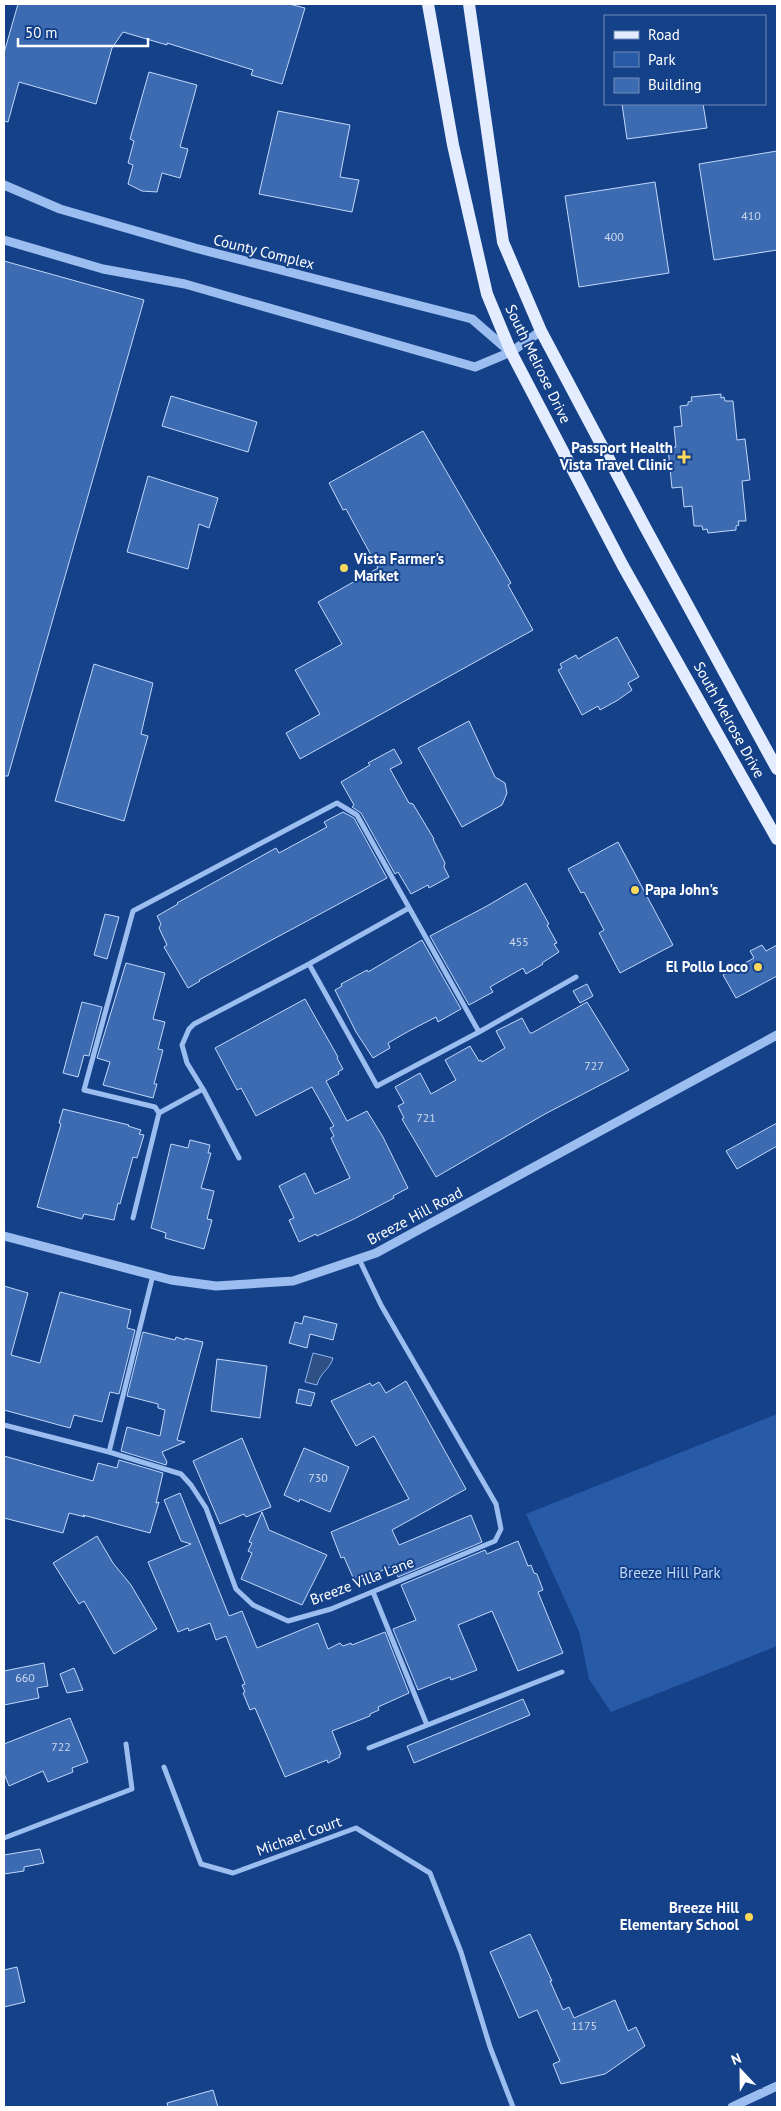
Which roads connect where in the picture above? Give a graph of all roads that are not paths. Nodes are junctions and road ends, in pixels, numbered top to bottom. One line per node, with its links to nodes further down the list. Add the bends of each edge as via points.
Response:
1 (428, 4): 6 (main road, South Melrose Drive, via 452,145 487,294)
2 (469, 4): 5 (main road, South Melrose Drive, via 503,242)
3 (4, 185): 6 (street, County Complex, via 60,209 195,248 472,319)
4 (4, 240): 6 (street, via 104,269 185,284 475,367)
5 (541, 332): 6 (street); 7 (main road, South Melrose Drive)
6 (511, 352): 8 (main road, South Melrose Drive, via 623,566)
7 (777, 768)
8 (777, 839)
9 (409, 908): 10 (street); 12 (street); 15 (street, via 357,815 337,803 133,911 84,1090 155,1106)
10 (309, 964): 12 (street, via 377,1086); 14 (street, via 189,1029 182,1045 187,1063)
11 (576, 977): 12 (street)
12 (479, 1032)
13 (777, 1034): 19 (street, Breeze Hill Road, via 383,1250)
14 (203, 1089): 15 (street); 16 (street)
15 (158, 1113): 17 (street)
16 (239, 1158)
17 (133, 1218)
18 (4, 1236): 20 (street, Breeze Hill Road)
19 (359, 1259): 20 (street, Breeze Hill Road, via 294,1281 216,1286); 23 (street, Breeze Villa Lane, via 381,1305 495,1501 501,1529 495,1541)
20 (153, 1275): 22 (street)
21 (4, 1425): 22 (street, Breeze Villa Lane)
22 (108, 1452): 23 (street, Breeze Villa Lane, via 184,1476 206,1508 236,1589 253,1605 288,1621 331,1609)
23 (373, 1592): 25 (street)
24 (562, 1672): 25 (street)
25 (427, 1725): 27 (street)
26 (126, 1744): 29 (street, via 132,1789)
27 (370, 1748)
28 (164, 1767): 31 (street, Michael Court, via 201,1864 233,1873 356,1828 430,1873 461,1952 490,2047)
29 (4, 1838)
30 (777, 2086): 32 (street)
31 (513, 2107)
32 (732, 2107)

